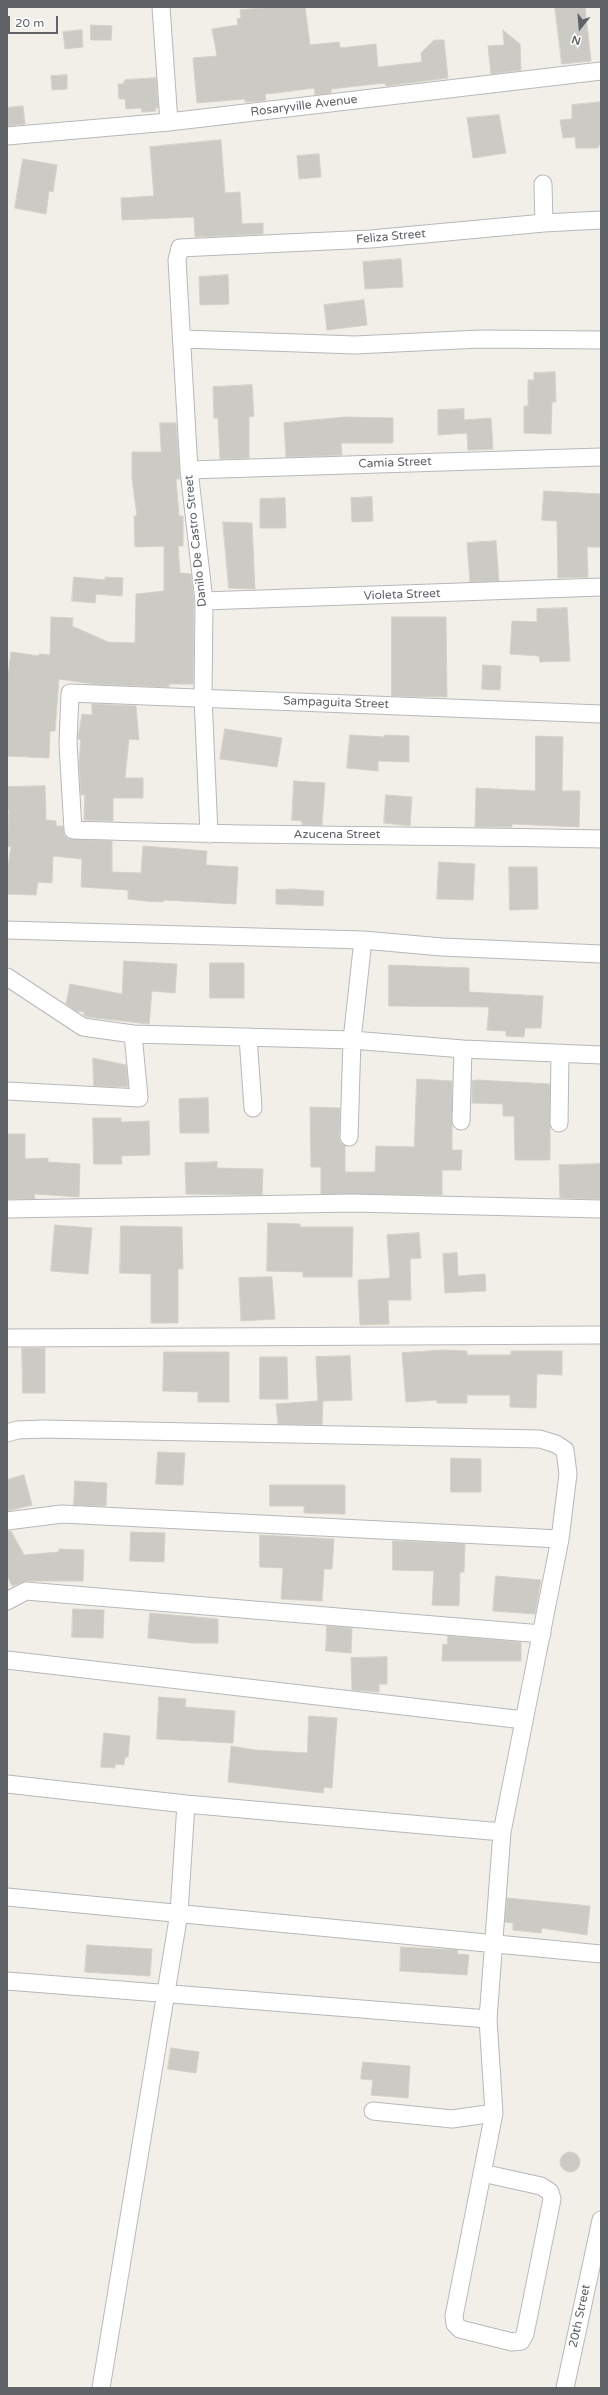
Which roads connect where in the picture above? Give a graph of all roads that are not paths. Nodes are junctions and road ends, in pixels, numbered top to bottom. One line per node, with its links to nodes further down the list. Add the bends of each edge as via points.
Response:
1 (161, 7): 3 (street)
2 (601, 71): 3 (street, Rosaryville Avenue)
3 (169, 122): 4 (street, Rosaryville Avenue)
4 (7, 136)
5 (543, 184): 7 (street)
6 (601, 220): 7 (street, Feliza Street)
7 (544, 223): 8 (street, Feliza Street, via 371,239)
8 (180, 248): 9 (street, Danilo De Castro Street, via 177,260)
9 (183, 338): 10 (street, via 355,345 480,339); 12 (street, Danilo De Castro Street)
10 (601, 340)
11 (601, 457): 12 (street, Camia Street)
12 (189, 470): 14 (street, Danilo De Castro Street)
13 (601, 587): 14 (street, Violeta Street)
14 (204, 601): 15 (street, Danilo De Castro Street)
15 (203, 697): 16 (street, Sampaguita Street); 17 (street, Sampaguita Street, via 185,699 70,693 68,743); 18 (street, Danilo De Castro Street)
16 (601, 714)
17 (73, 830): 18 (street, Azucena Street)
18 (209, 834): 19 (street, Azucena Street, via 366,834)
19 (601, 839)
20 (7, 930): 21 (street)
21 (363, 940): 22 (street, via 442,947); 26 (street)
22 (601, 954)
23 (7, 977): 24 (street, via 83,1027)
24 (133, 1034): 25 (street); 30 (street, via 139,1098)
25 (248, 1037): 26 (street); 31 (street)
26 (352, 1040): 27 (street); 34 (street)
27 (463, 1049): 28 (street); 32 (street)
28 (560, 1055): 29 (street); 33 (street)
29 (601, 1055)
30 (7, 1092)
31 (253, 1108)
32 (461, 1121)
33 (559, 1123)
34 (349, 1138)
35 (7, 1209): 36 (street, via 353,1203)
36 (601, 1209)
37 (601, 1335): 38 (street)
38 (7, 1338)
39 (7, 1433): 41 (street, via 43,1429 540,1439 565,1450 568,1474)
40 (7, 1521): 41 (street, via 62,1514)
41 (560, 1538): 43 (street)
42 (7, 1601): 43 (street, via 26,1591)
43 (542, 1634): 45 (street)
44 (7, 1660): 45 (street)
45 (524, 1720): 48 (street)
46 (7, 1784): 47 (street)
47 (186, 1804): 48 (street); 50 (street)
48 (502, 1832): 51 (street)
49 (7, 1897): 50 (street)
50 (179, 1913): 51 (street); 54 (street)
51 (492, 1942): 52 (street); 55 (street)
52 (601, 1954)
53 (7, 1980): 54 (street)
54 (167, 1993): 55 (street); 60 (street)
55 (488, 2019): 57 (street)
56 (373, 2111): 57 (street, via 452,2119)
57 (494, 2113): 58 (street)
58 (482, 2173): 58 (street, via 454,2316 455,2324 460,2329 512,2342 520,2341 525,2334 552,2199 550,2192 541,2186)
59 (601, 2220): 61 (street, 20th Street)
60 (101, 2388)
61 (565, 2388)

